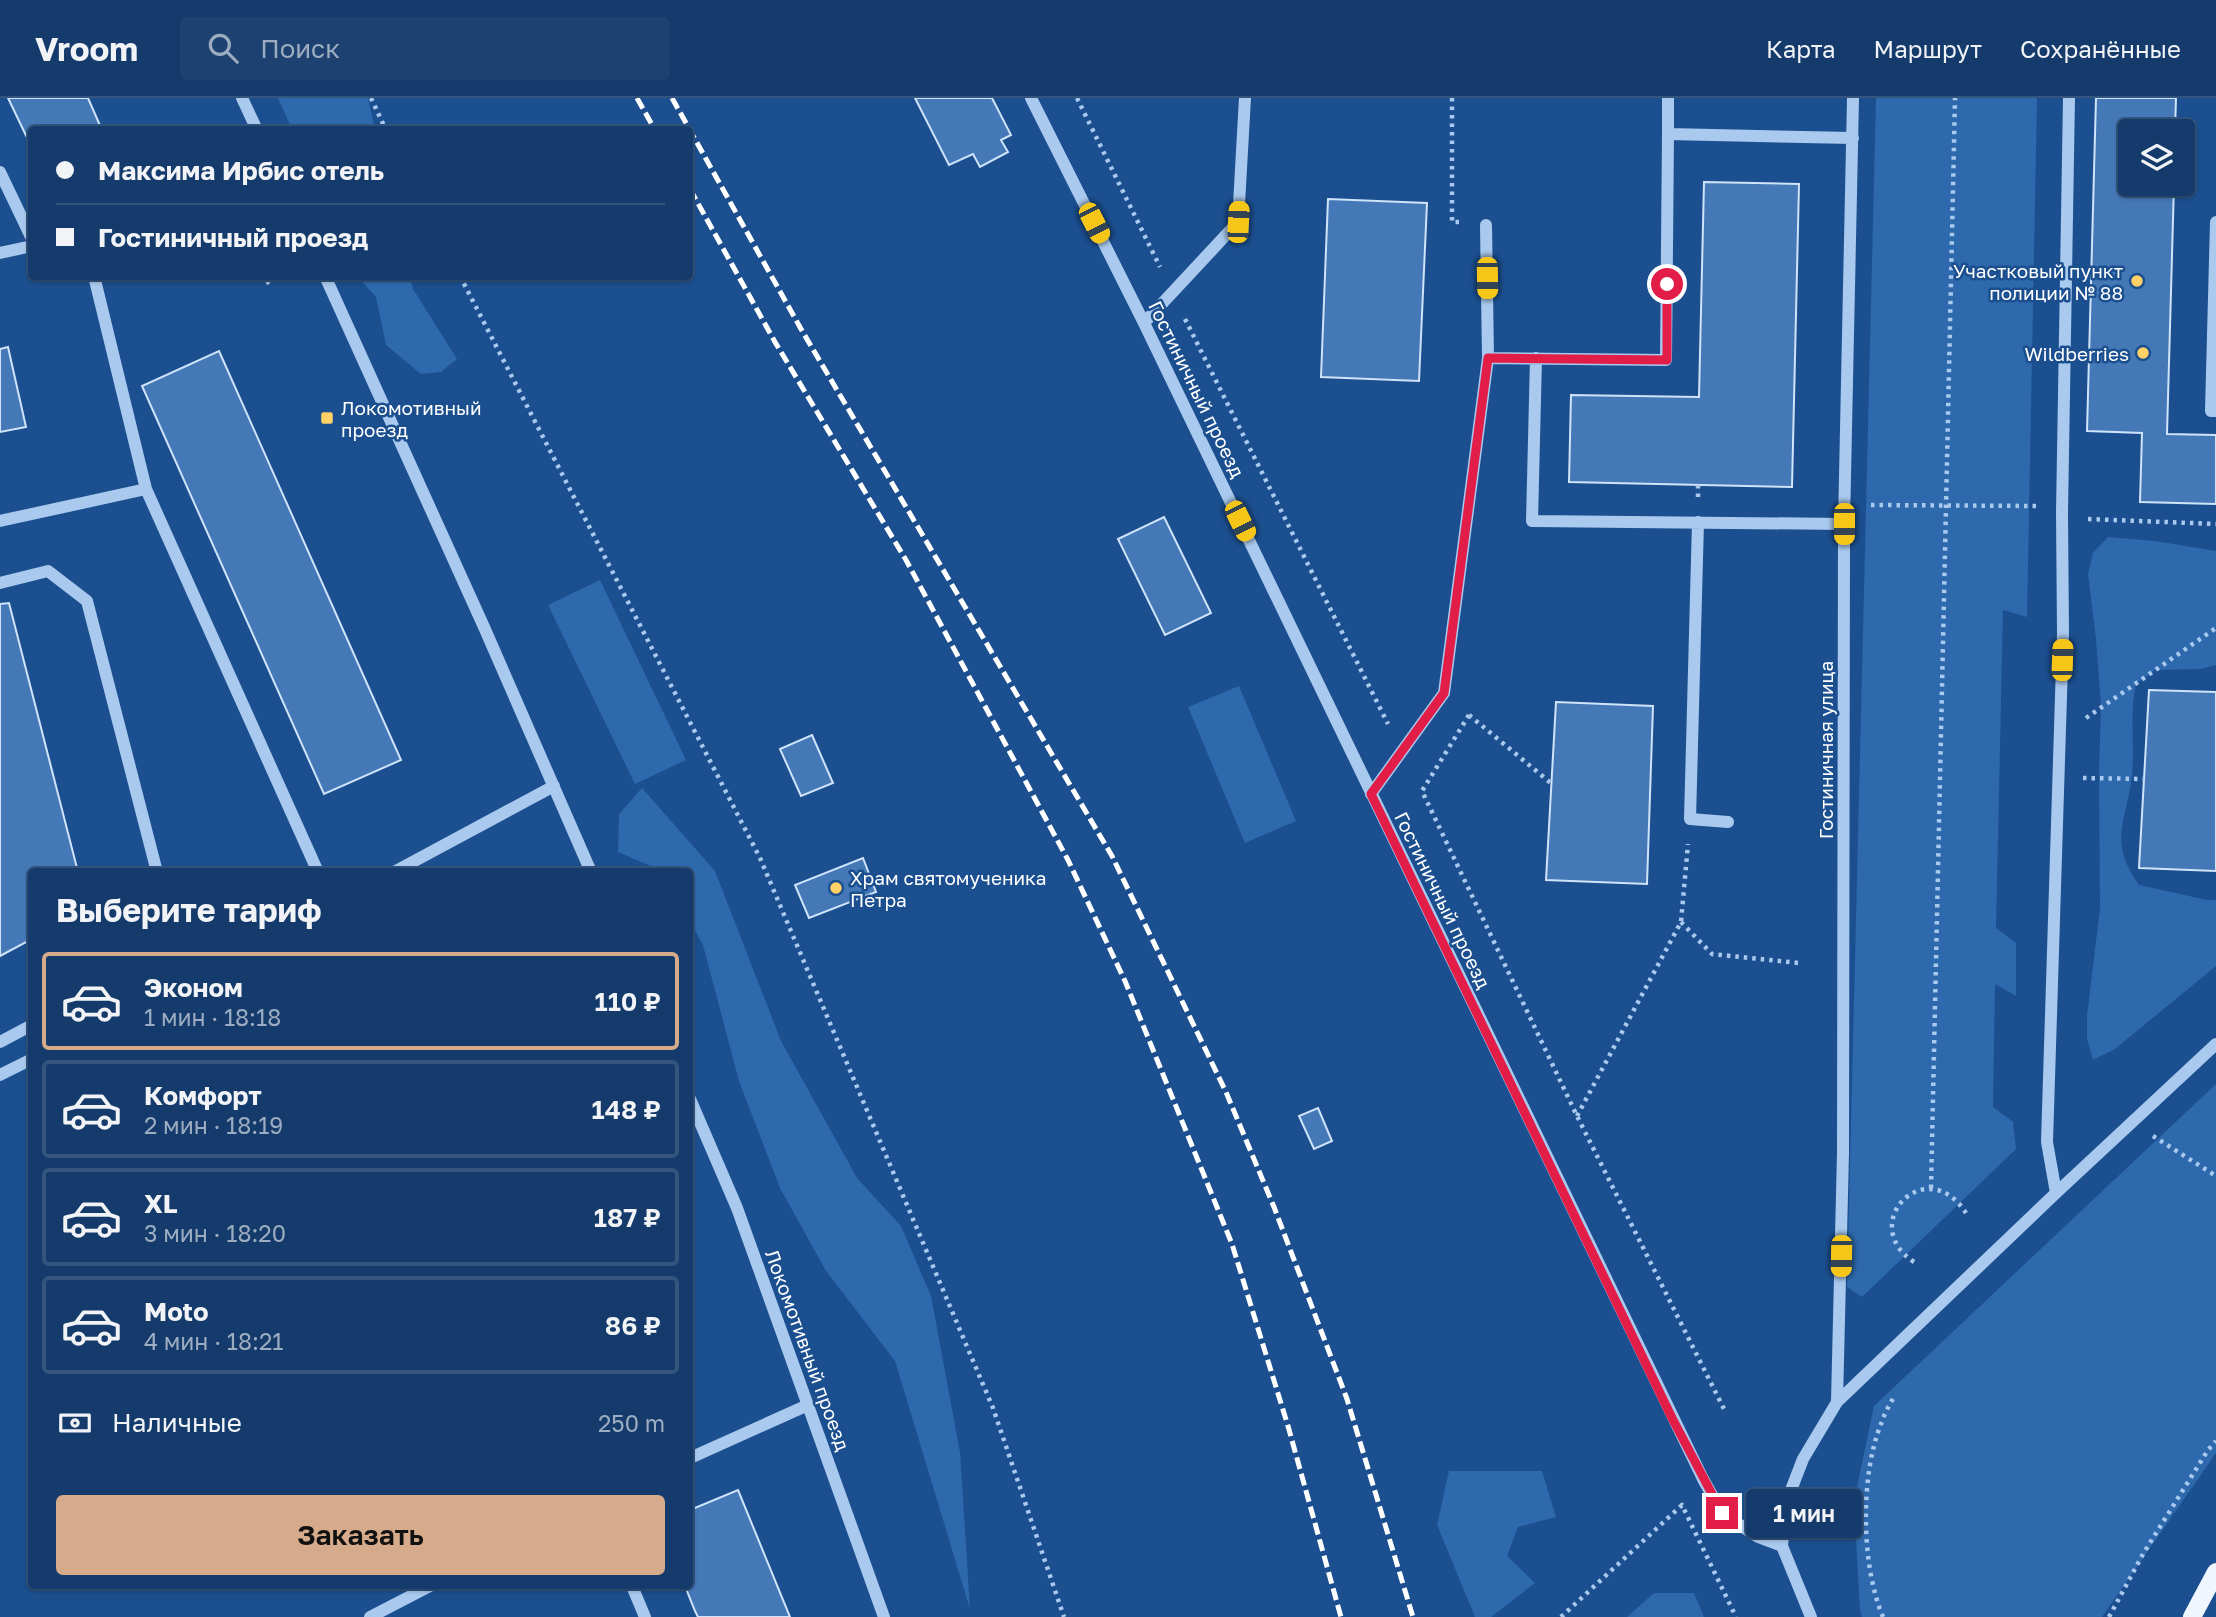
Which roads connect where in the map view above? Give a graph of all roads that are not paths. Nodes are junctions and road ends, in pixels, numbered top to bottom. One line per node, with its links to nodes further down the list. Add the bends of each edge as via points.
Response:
1 (242, 98): 7 (street)
2 (1031, 98): 18 (street, Гостиничный проезд)
3 (1245, 98): 18 (street, via 1238,222)
4 (1668, 98): 8 (street)
5 (1853, 98): 9 (street, Гостиничная улица)
6 (2069, 98): 40 (street, via 2063,633 2046,1142)
7 (255, 126)
8 (1668, 134): 9 (street); 20 (street, via 1667,360)
9 (1853, 138): 25 (street, Гостиничная улица)
10 (0, 172): 13 (street)
11 (2216, 222): 21 (street, via 2211,411)
12 (1486, 225): 19 (street)
13 (28, 231)
14 (28, 247): 15 (street)
15 (0, 253)
16 (95, 280): 22 (street)
17 (327, 280): 27 (street)
18 (1144, 323): 28 (street, Гостиничный проезд)
19 (1488, 358): 20 (street); 28 (street, via 1444,693)
20 (1535, 358): 24 (street, via 1532,521)
21 (2216, 411)
22 (146, 489): 23 (street); 31 (street)
23 (0, 521)
24 (1698, 522): 25 (street); 29 (street, via 1690,819)
25 (1844, 524): 41 (street, Гостиничная улица)
26 (0, 583): 30 (street, via 48,571 87,601)
27 (554, 786): 32 (street); 33 (street)
28 (1371, 794): 44 (street, Гостиничный проезд, via 1703,1479 1722,1513 1758,1537)
29 (1728, 822)
30 (156, 868)
31 (316, 868)
32 (401, 868)
33 (589, 868)
34 (28, 1027): 35 (street)
35 (0, 1042)
36 (2216, 1044): 40 (street)
37 (28, 1061): 38 (street)
38 (0, 1074)
39 (693, 1106): 42 (street, Локомотивный проезд, via 737,1208)
40 (2056, 1193): 41 (street)
41 (1838, 1402): 44 (street, via 1803,1459 1786,1503)
42 (808, 1405): 43 (street); 50 (street, Локомотивный проезд)
43 (693, 1457)
44 (1782, 1546): 51 (street)
45 (2216, 1572): 52 (main road)
46 (424, 1589): 48 (street)
47 (633, 1589): 49 (street)
48 (370, 1617)
49 (645, 1617)
50 (884, 1617)
51 (1811, 1617)
52 (2192, 1617)

